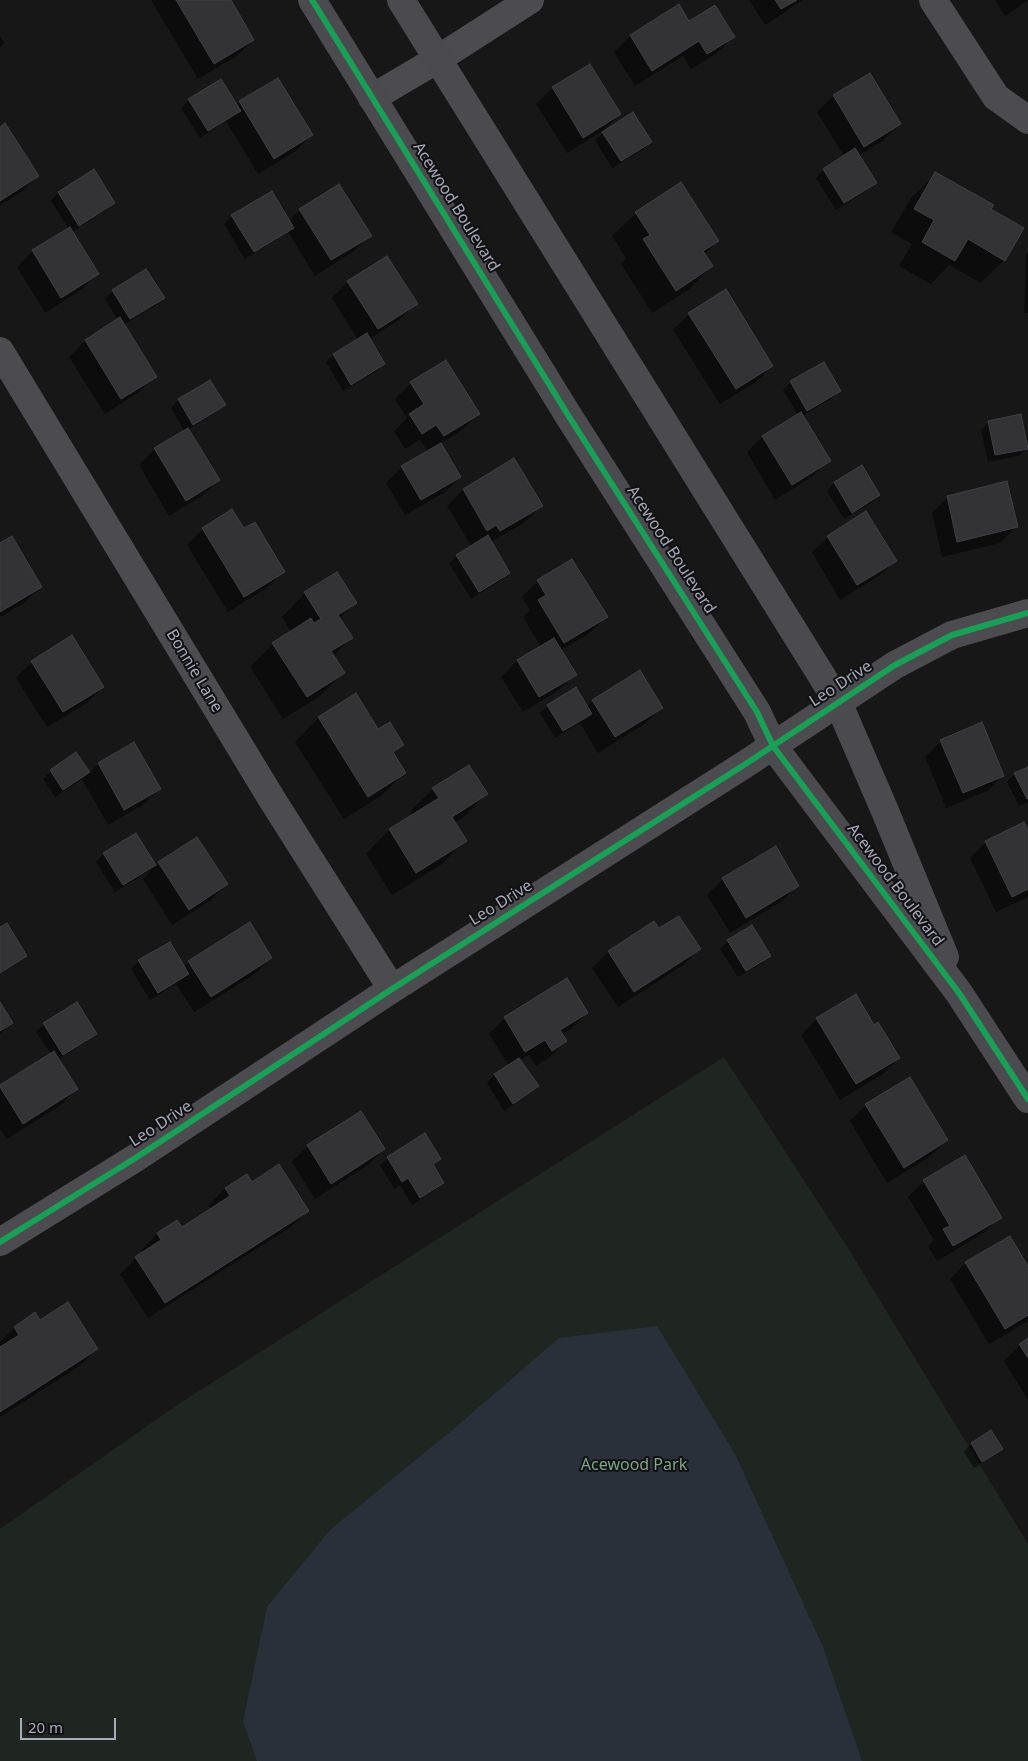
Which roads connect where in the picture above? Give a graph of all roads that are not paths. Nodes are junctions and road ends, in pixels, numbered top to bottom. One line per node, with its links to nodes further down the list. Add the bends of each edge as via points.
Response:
1 (312, 0): 6 (street, Acewood Boulevard)
2 (401, 0): 5 (street, Acewood Boulevard)
3 (530, 0): 5 (street)
4 (934, 0): 7 (street, via 996,97)
5 (438, 59): 6 (street); 10 (street, Acewood Boulevard)
6 (372, 98): 11 (street, Acewood Boulevard, via 757,712)
7 (1028, 120)
8 (0, 351): 12 (street, Bonnie Lane, via 273,801)
9 (1028, 613): 10 (street, Leo Drive, via 952,635 895,665)
10 (838, 702): 11 (street, Leo Drive); 13 (street, Acewood Boulevard)
11 (773, 746): 12 (street, Leo Drive); 13 (street, Acewood Boulevard)
12 (392, 989): 15 (street, Leo Drive, via 137,1157)
13 (959, 993): 14 (street, Acewood Boulevard)
14 (1028, 1099)
15 (0, 1242)

